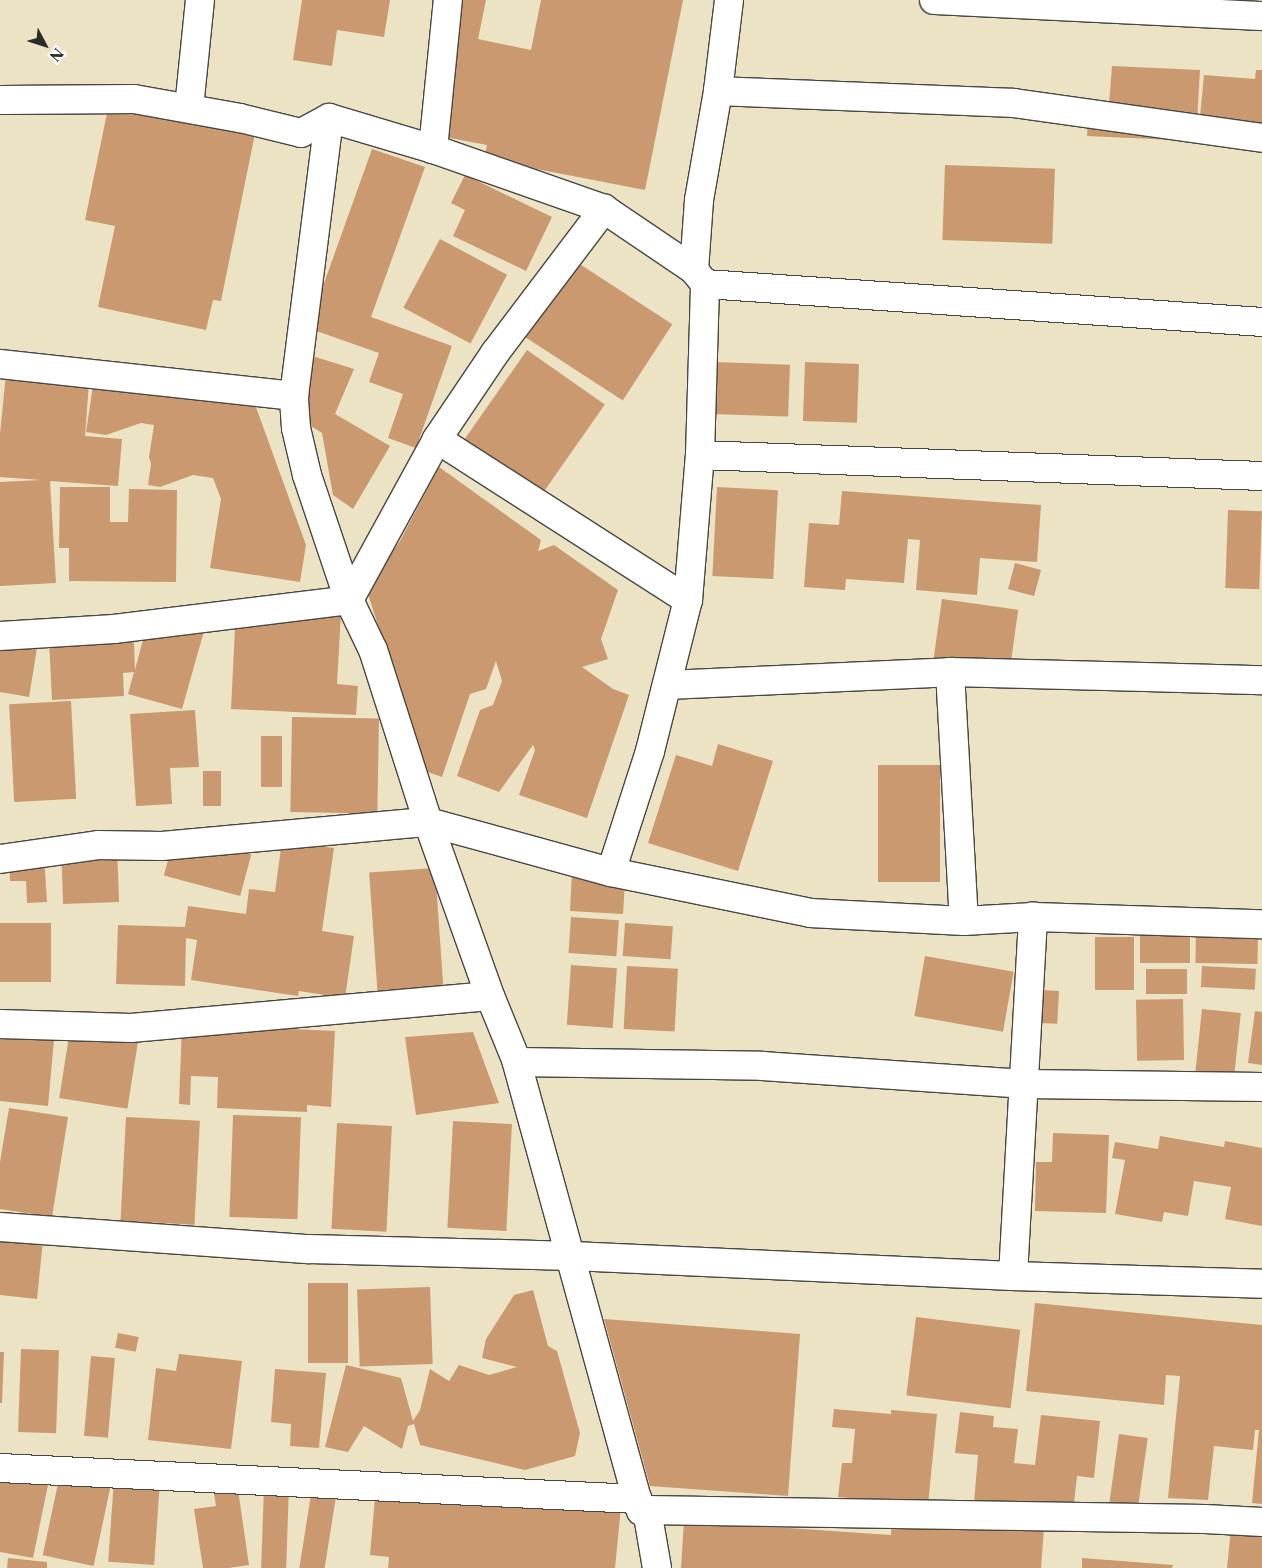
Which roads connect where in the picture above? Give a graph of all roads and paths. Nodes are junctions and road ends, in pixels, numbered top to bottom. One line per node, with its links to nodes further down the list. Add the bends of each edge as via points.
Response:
1 (200, 0): 8 (street)
2 (448, 0): 11 (street)
3 (729, 0): 6 (street)
4 (934, 0): 5 (street)
5 (1262, 16)
6 (718, 91): 10 (street, via 1014,103); 13 (street, via 699,200)
7 (0, 100): 8 (street, via 134,99)
8 (189, 108): 9 (street, via 301,132)
9 (329, 118): 11 (street); 16 (street)
10 (1262, 138)
11 (433, 149): 12 (street)
12 (604, 208): 13 (street); 17 (street, via 495,353)
13 (699, 277): 14 (street); 18 (street)
14 (1262, 322)
15 (0, 364): 16 (street)
16 (294, 396): 20 (street, via 296,428 307,476)
17 (437, 440): 20 (street); 21 (street)
18 (700, 455): 19 (street); 21 (street)
19 (1262, 476)
20 (349, 600): 22 (street, via 114,629); 26 (street, via 373,650)
21 (688, 600): 25 (street)
22 (0, 636)
23 (950, 672): 24 (street); 25 (street); 30 (street)
24 (1262, 680)
25 (667, 685): 28 (street, via 650,751)
26 (428, 822): 27 (street, via 162,846 98,845); 28 (street); 32 (street)
27 (0, 859)
28 (611, 872): 30 (street, via 810,913)
29 (1033, 917): 30 (street); 31 (street); 35 (street)
30 (964, 921)
31 (1262, 924)
32 (490, 996): 33 (street, via 131,1028); 34 (street)
33 (0, 1024)
34 (517, 1062): 35 (street, via 762,1066); 38 (street)
35 (1025, 1084): 36 (street); 39 (street)
36 (1262, 1087)
37 (0, 1227): 38 (street, via 309,1249)
38 (572, 1256): 39 (street); 42 (street)
39 (1013, 1276): 40 (street)
40 (1262, 1284)
41 (0, 1468): 42 (street)
42 (642, 1504): 43 (street); 44 (street)
43 (1262, 1522)
44 (657, 1568)

